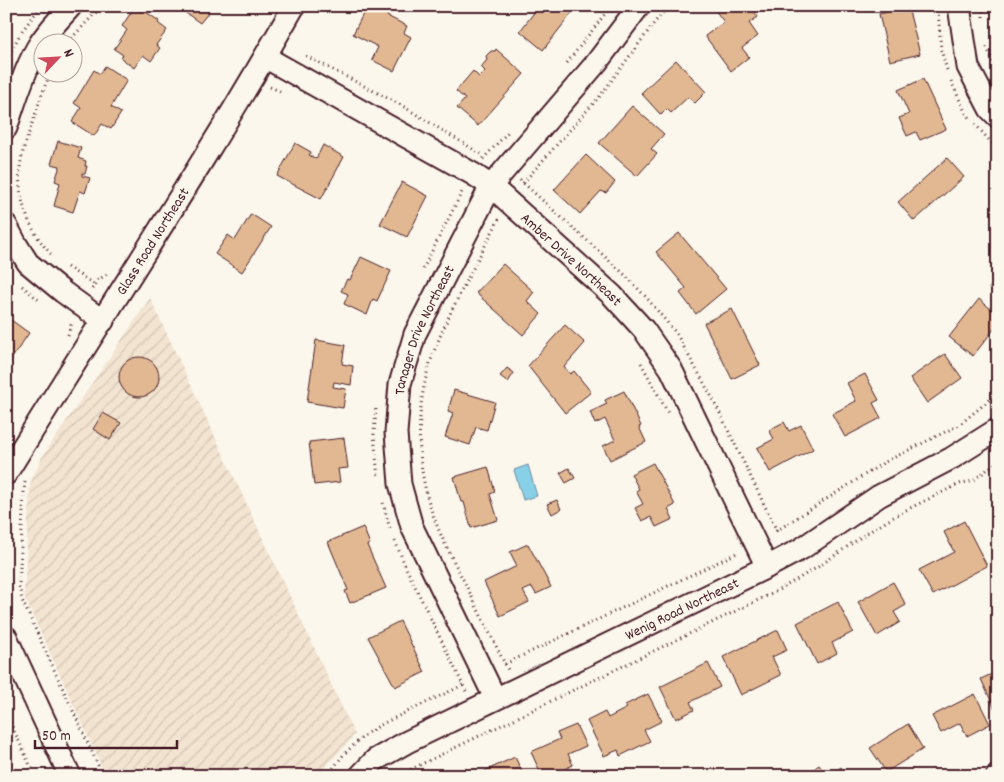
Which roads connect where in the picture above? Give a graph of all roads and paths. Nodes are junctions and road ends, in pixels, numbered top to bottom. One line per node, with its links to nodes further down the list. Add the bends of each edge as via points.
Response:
1 (71, 6): 20 (street, via 38,47)
2 (102, 6): 10 (path)
3 (294, 6): 13 (street, Glass Road Northeast)
4 (611, 6): 14 (path)
5 (639, 6): 25 (street, Tanager Drive Northeast, via 597,62)
6 (669, 6): 26 (path, via 600,96)
7 (959, 6): 19 (street, via 968,67 990,109)
8 (983, 6): 9 (path)
9 (983, 24)
10 (77, 32)
11 (986, 44): 15 (path)
12 (301, 54): 22 (path, via 402,105)
13 (265, 56): 25 (street, Amber Drive Northeast); 35 (street, Glass Road Northeast)
14 (564, 67)
15 (998, 76)
16 (275, 81): 18 (path)
17 (48, 82): 32 (path, via 24,150 20,183 32,226)
18 (269, 89)
19 (998, 117)
20 (6, 128)
21 (510, 130): 22 (path)
22 (485, 157): 23 (path); 24 (path)
23 (493, 162)
24 (480, 163)
25 (491, 186): 44 (street, Amber Drive Northeast, via 612,295 644,330 671,369); 50 (street, Tanager Drive Northeast, via 415,334 400,384 396,433 400,484 412,527)
26 (520, 187)
27 (502, 212): 29 (path)
28 (494, 217): 29 (path)
29 (498, 221): 31 (path); 46 (path, via 435,350 425,383 420,432 425,485 433,515)
30 (6, 225): 35 (street, via 28,263)
31 (505, 227)
32 (54, 257)
33 (62, 264): 34 (path)
34 (95, 285)
35 (103, 321): 40 (street, Glass Road Northeast)
36 (636, 356): 38 (path)
37 (998, 393): 42 (path, via 959,425 885,462)
38 (673, 422)
39 (998, 429): 44 (street, Wenig Road Northeast, via 952,458 879,496 801,549)
40 (6, 474)
41 (29, 474): 54 (path, via 24,492 20,592)
42 (768, 536)
43 (744, 549): 46 (path)
44 (767, 567): 50 (street, Wenig Road Northeast)
45 (6, 637): 53 (street)
46 (505, 664): 47 (path); 48 (path)
47 (501, 666)
48 (511, 675)
49 (468, 682): 55 (path, via 367,733)
50 (495, 698): 56 (street, Wenig Road Northeast, via 374,760)
51 (6, 713): 52 (path)
52 (35, 776)
53 (70, 776)
54 (103, 776)
55 (326, 776)
56 (360, 776)

